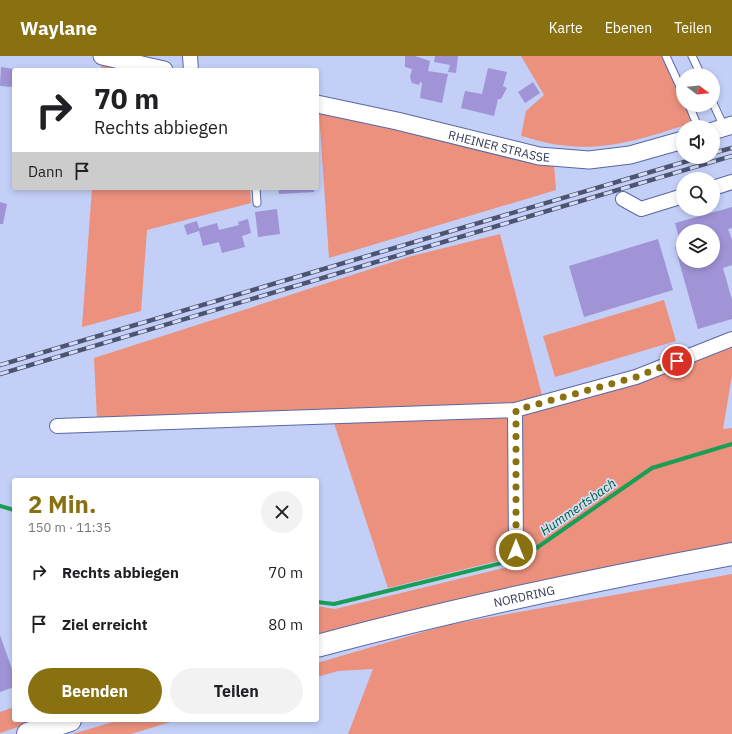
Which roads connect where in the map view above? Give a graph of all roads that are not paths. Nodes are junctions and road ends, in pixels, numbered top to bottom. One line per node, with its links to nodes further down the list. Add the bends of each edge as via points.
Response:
1 (102, 56): 5 (street)
2 (190, 56): 6 (street)
3 (666, 56): 8 (lane)
4 (692, 56): 7 (lane)
5 (155, 68)
6 (191, 68)
7 (698, 68)
8 (676, 78)
9 (319, 104): 12 (street, RHEINER STRASSE, via 539,156 589,160 630,155)
10 (717, 112): 11 (lane)
11 (723, 128)
12 (676, 142)
13 (732, 182): 14 (street)
14 (720, 186)
15 (256, 190): 18 (lane)
16 (676, 198): 17 (street, via 641,209)
17 (623, 200)
18 (257, 203)
19 (732, 339): 20 (street, via 636,377)
20 (516, 410): 21 (street); 22 (street)
21 (57, 426)
22 (516, 550)
23 (732, 554): 24 (main road, NORDRING, via 413,620)
24 (319, 645)
25 (64, 722): 26 (main road)
26 (28, 734)

